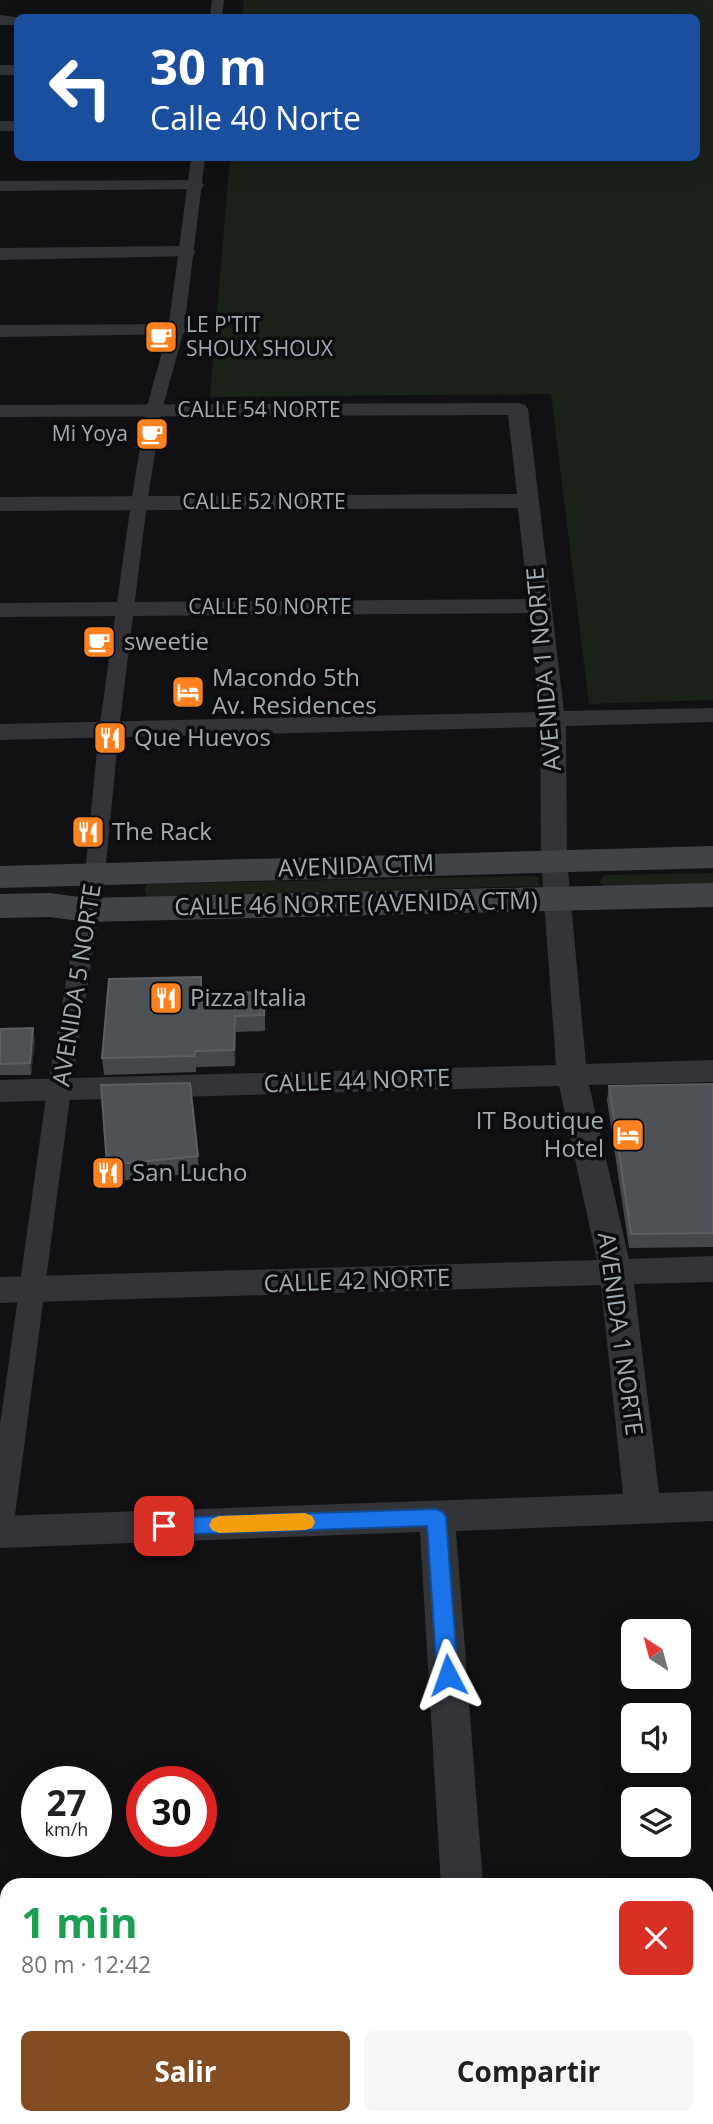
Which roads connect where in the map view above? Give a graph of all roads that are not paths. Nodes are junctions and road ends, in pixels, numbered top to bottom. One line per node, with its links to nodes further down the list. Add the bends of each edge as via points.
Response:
1 (198, 161): 2 (street, AVENIDA 5 NORTE)
2 (195, 185): 3 (street); 4 (street, AVENIDA 5 NORTE)
3 (0, 186)
4 (186, 252): 5 (street); 6 (street, AVENIDA 5 NORTE)
5 (0, 254)
6 (176, 330): 7 (street); 9 (street, AVENIDA 5 NORTE)
7 (0, 331)
8 (518, 409): 9 (street, CALLE 54 NORTE); 11 (street, AVENIDA 1 NORTE)
9 (155, 410): 10 (street, CALLE 54 NORTE); 12 (street, AVENIDA 5 NORTE)
10 (0, 411)
11 (528, 501): 12 (street, CALLE 52 NORTE); 14 (street, AVENIDA 1 NORTE)
12 (139, 503): 13 (street, CALLE 52 NORTE); 15 (street, AVENIDA 5 NORTE)
13 (0, 504)
14 (540, 606): 15 (street, CALLE 50 NORTE); 18 (street, AVENIDA 1 NORTE)
15 (124, 608): 16 (street, CALLE 50 NORTE); 19 (street, AVENIDA 5 NORTE)
16 (0, 610)
17 (713, 715): 18 (street)
18 (553, 720): 19 (street); 22 (street, AVENIDA 1 NORTE)
19 (109, 730): 20 (street); 23 (street, AVENIDA 5 NORTE)
20 (0, 732)
21 (713, 857): 22 (main road, AVENIDA CTM)
22 (554, 860): 23 (main road, AVENIDA CTM); 26 (street, AVENIDA 1 NORTE)
23 (95, 874): 24 (main road, AVENIDA CTM); 28 (street, AVENIDA 5 NORTE)
24 (0, 877)
25 (713, 895): 26 (main road, CALLE 46 NORTE (AVENIDA CTM))
26 (556, 899): 28 (main road, CALLE 46 NORTE (AVENIDA CTM)); 30 (street, AVENIDA 1 NORTE)
27 (0, 906): 28 (main road, CALLE 46 NORTE (AVENIDA CTM))
28 (87, 910): 31 (street, AVENIDA 5 NORTE)
29 (713, 1071): 30 (street, CALLE 44 NORTE)
30 (572, 1076): 31 (street, CALLE 44 NORTE); 34 (street, AVENIDA 1 NORTE)
31 (59, 1090): 32 (street, CALLE 44 NORTE); 36 (street, AVENIDA 5 NORTE)
32 (0, 1091)
33 (713, 1269): 34 (street, CALLE 42 NORTE)
34 (616, 1273): 36 (street, CALLE 42 NORTE); 38 (street, AVENIDA 1 NORTE)
35 (0, 1290): 36 (street, CALLE 42 NORTE)
36 (33, 1290): 40 (street, AVENIDA 5 NORTE)
37 (713, 1506): 38 (street)
38 (643, 1510): 39 (street)
39 (436, 1517): 41 (street); 42 (street)
40 (0, 1523)
41 (0, 1532)
42 (462, 1878)

